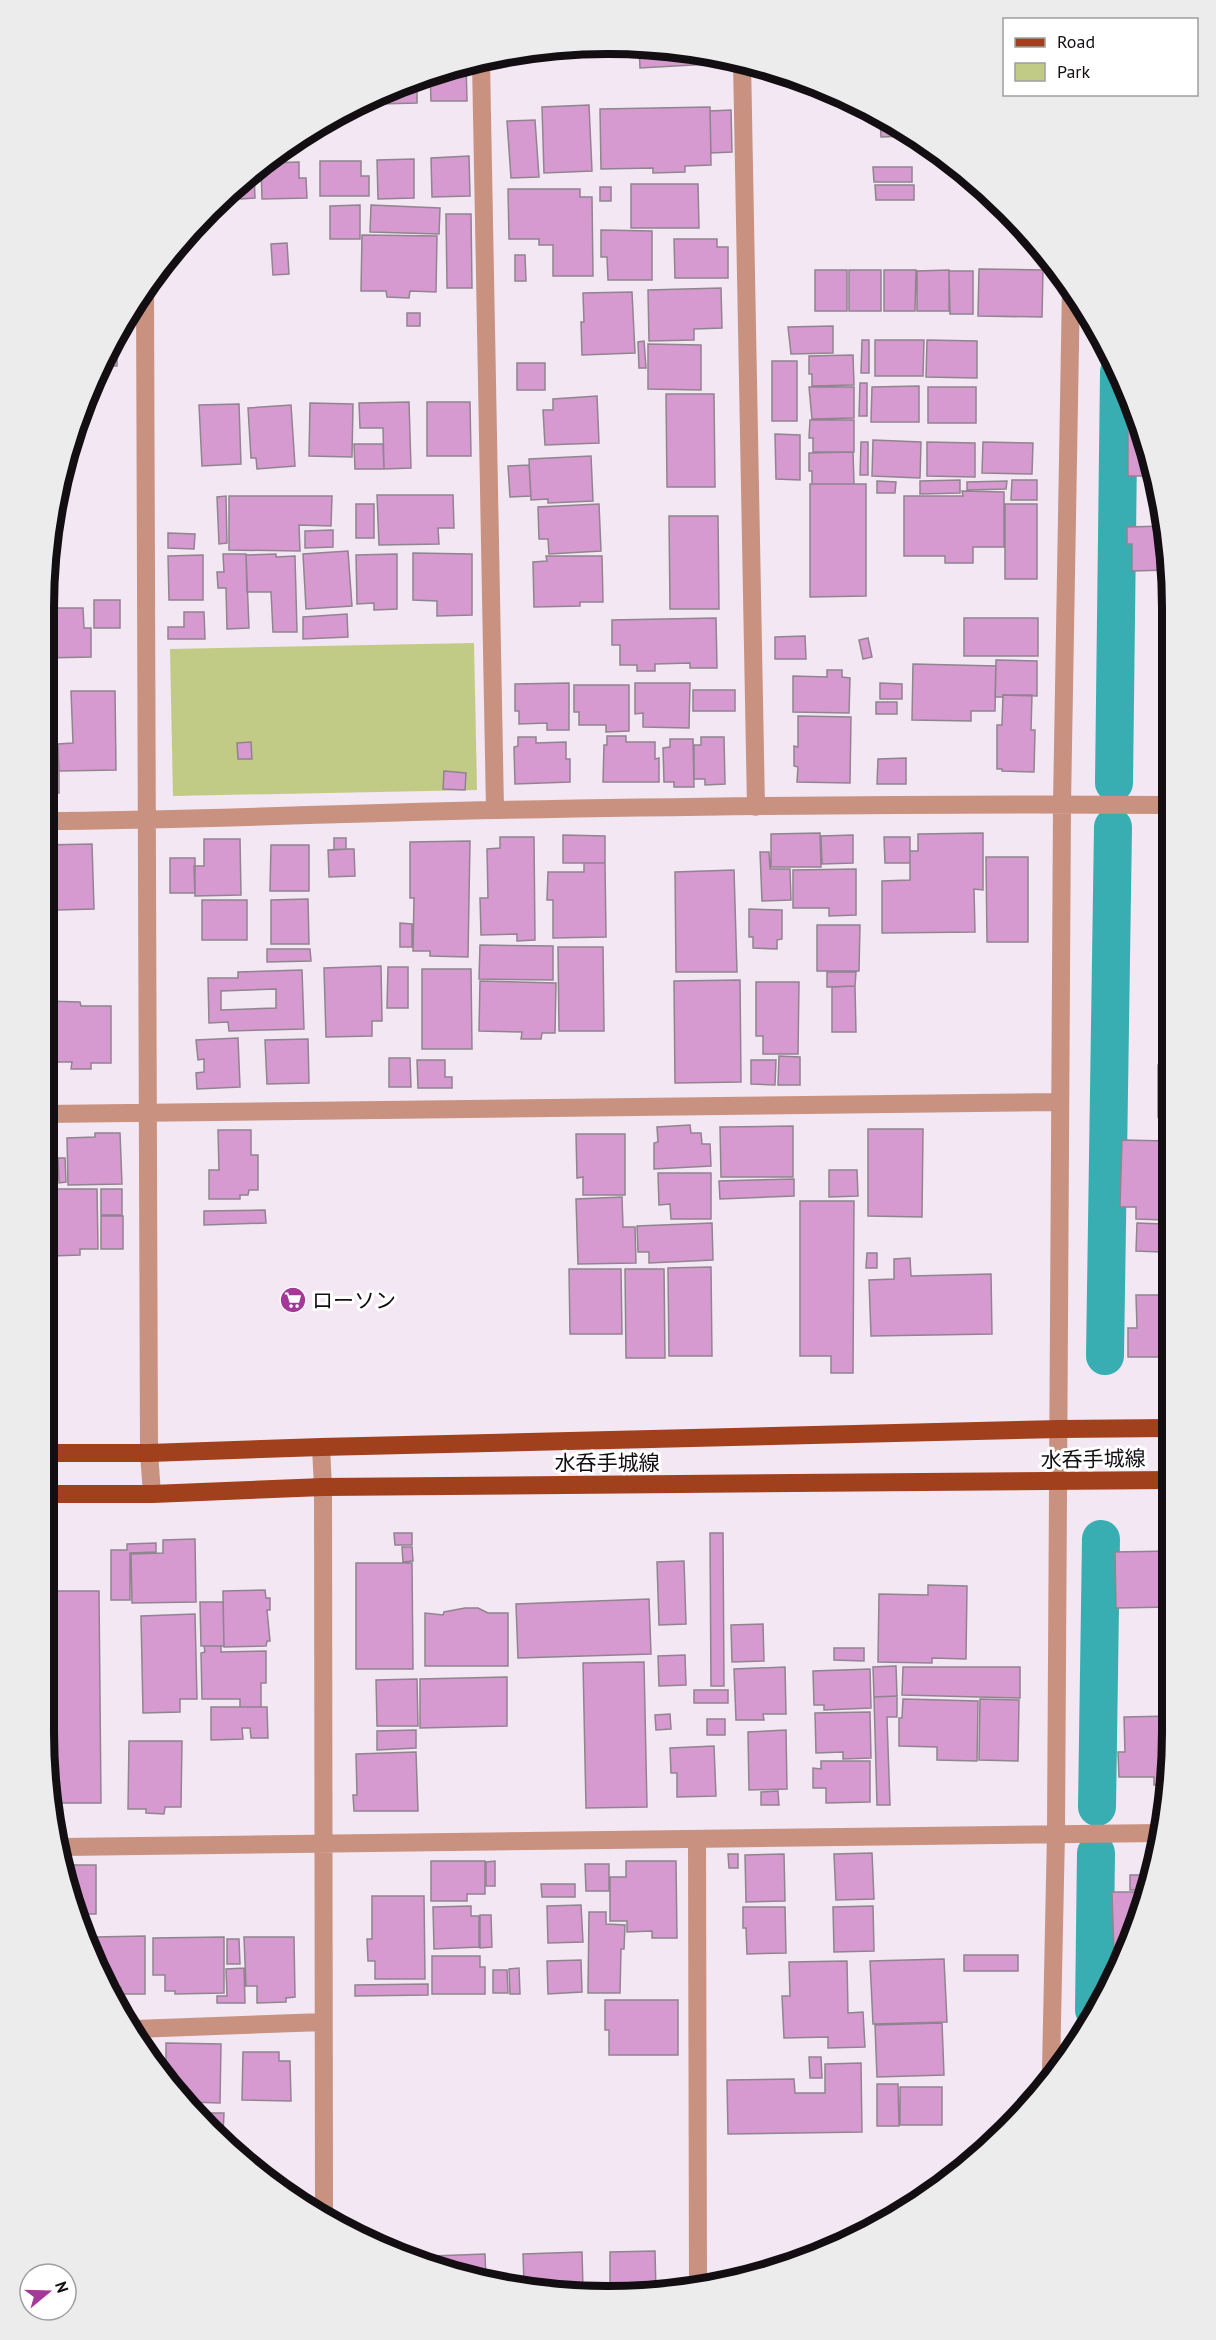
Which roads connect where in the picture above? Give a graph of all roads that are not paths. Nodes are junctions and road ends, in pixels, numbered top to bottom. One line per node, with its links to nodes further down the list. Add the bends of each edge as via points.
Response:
1 (481, 69): 8 (street)
2 (742, 71): 7 (street)
3 (145, 303): 9 (street)
4 (1071, 303): 5 (street)
5 (1062, 804): 6 (street); 7 (street); 11 (street)
6 (1162, 805)
7 (756, 807): 8 (street)
8 (495, 810): 9 (street)
9 (146, 820): 10 (street); 12 (street)
10 (54, 821)
11 (1060, 1102): 12 (street); 15 (street)
12 (148, 1112): 13 (street); 18 (street)
13 (54, 1114)
14 (1162, 1428): 15 (main road, 水呑手城線)
15 (1060, 1429): 16 (main road, 水呑手城線); 20 (street)
16 (321, 1447): 18 (main road, 水呑手城線); 21 (street)
17 (54, 1453): 18 (main road, 水呑手城線)
18 (149, 1453): 23 (street)
19 (1162, 1480): 20 (main road, 水呑手城線)
20 (1059, 1482): 21 (main road, 水呑手城線); 24 (street)
21 (322, 1487): 23 (main road, 水呑手城線); 27 (street)
22 (54, 1494): 23 (main road, 水呑手城線)
23 (152, 1494)
24 (1056, 1833): 25 (street); 26 (street); 31 (street)
25 (1152, 1833)
26 (697, 1840): 27 (street); 33 (street)
27 (322, 1844): 28 (street); 29 (street)
28 (67, 1847)
29 (322, 2022): 30 (street); 32 (street)
30 (140, 2029)
31 (1051, 2065)
32 (324, 2208)
33 (698, 2278)

